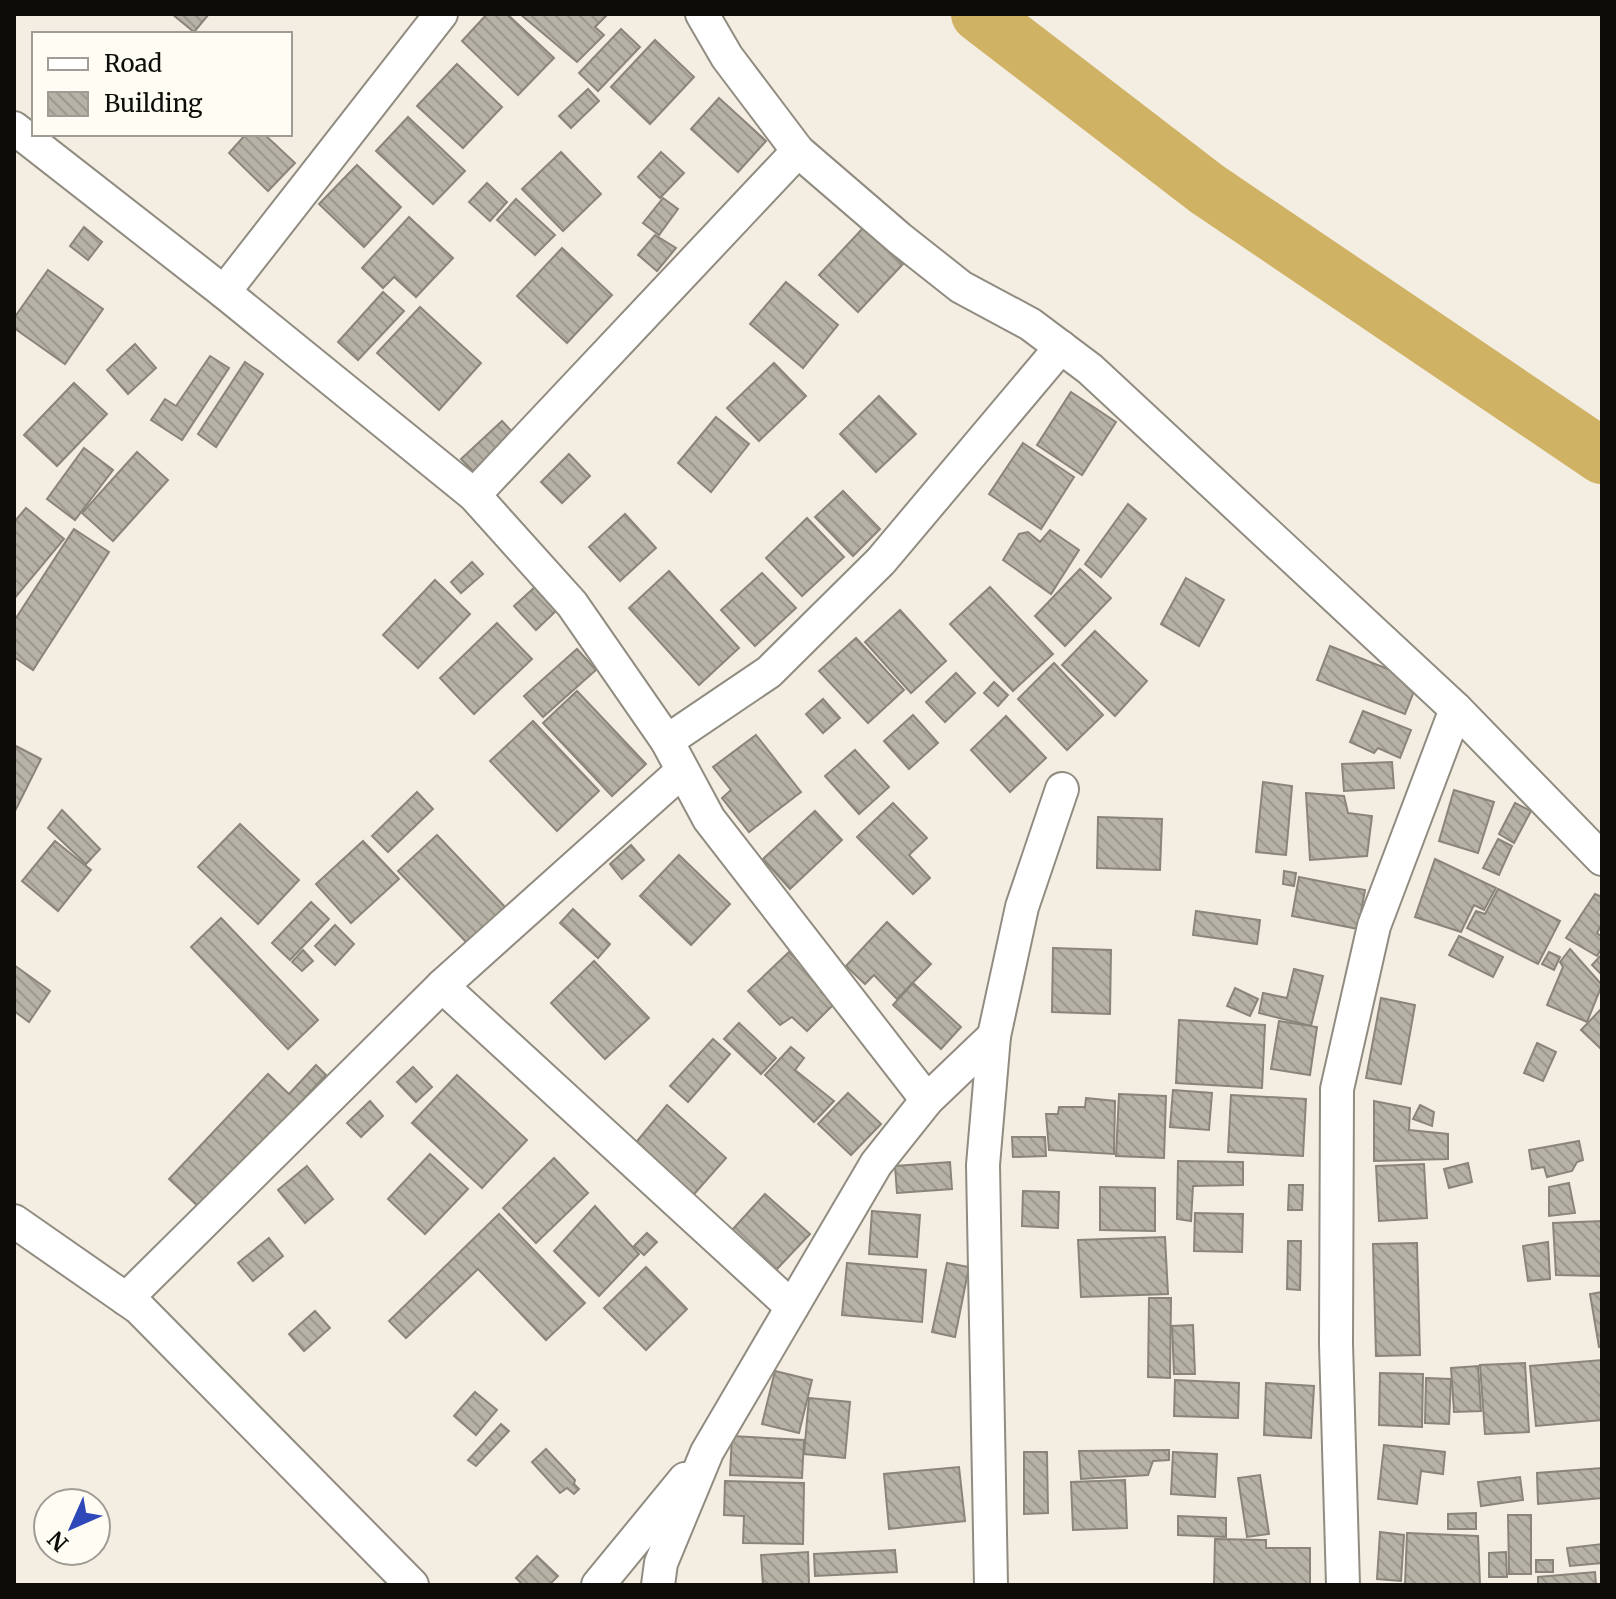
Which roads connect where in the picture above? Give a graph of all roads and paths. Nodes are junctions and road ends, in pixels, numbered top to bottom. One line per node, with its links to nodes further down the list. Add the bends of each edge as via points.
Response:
1 (441, 14): 5 (street)
2 (702, 14): 4 (street, via 727,57)
3 (14, 128): 5 (street)
4 (798, 151): 6 (street, via 961,287); 7 (street)
5 (224, 292): 7 (street)
6 (1061, 347): 8 (street); 9 (street, via 881,561 769,672)
7 (474, 495): 9 (street, via 572,604)
8 (1456, 709): 12 (street); 24 (street, via 1374,926 1337,1089 1336,1344)
9 (667, 741): 10 (street)
10 (682, 771): 13 (street); 15 (street, via 709,819)
11 (1062, 789): 14 (street, via 1022,907)
12 (1602, 859)
13 (442, 986): 17 (street); 18 (street)
14 (994, 1036): 15 (street); 23 (street, via 983,1165)
15 (927, 1100): 18 (street, via 876,1164)
16 (14, 1221): 17 (street)
17 (126, 1299): 20 (street)
18 (792, 1307): 19 (street)
19 (707, 1452): 21 (street); 22 (street, via 661,1563)
20 (412, 1585)
21 (598, 1585)
22 (658, 1585)
23 (991, 1585)
24 (1343, 1585)

